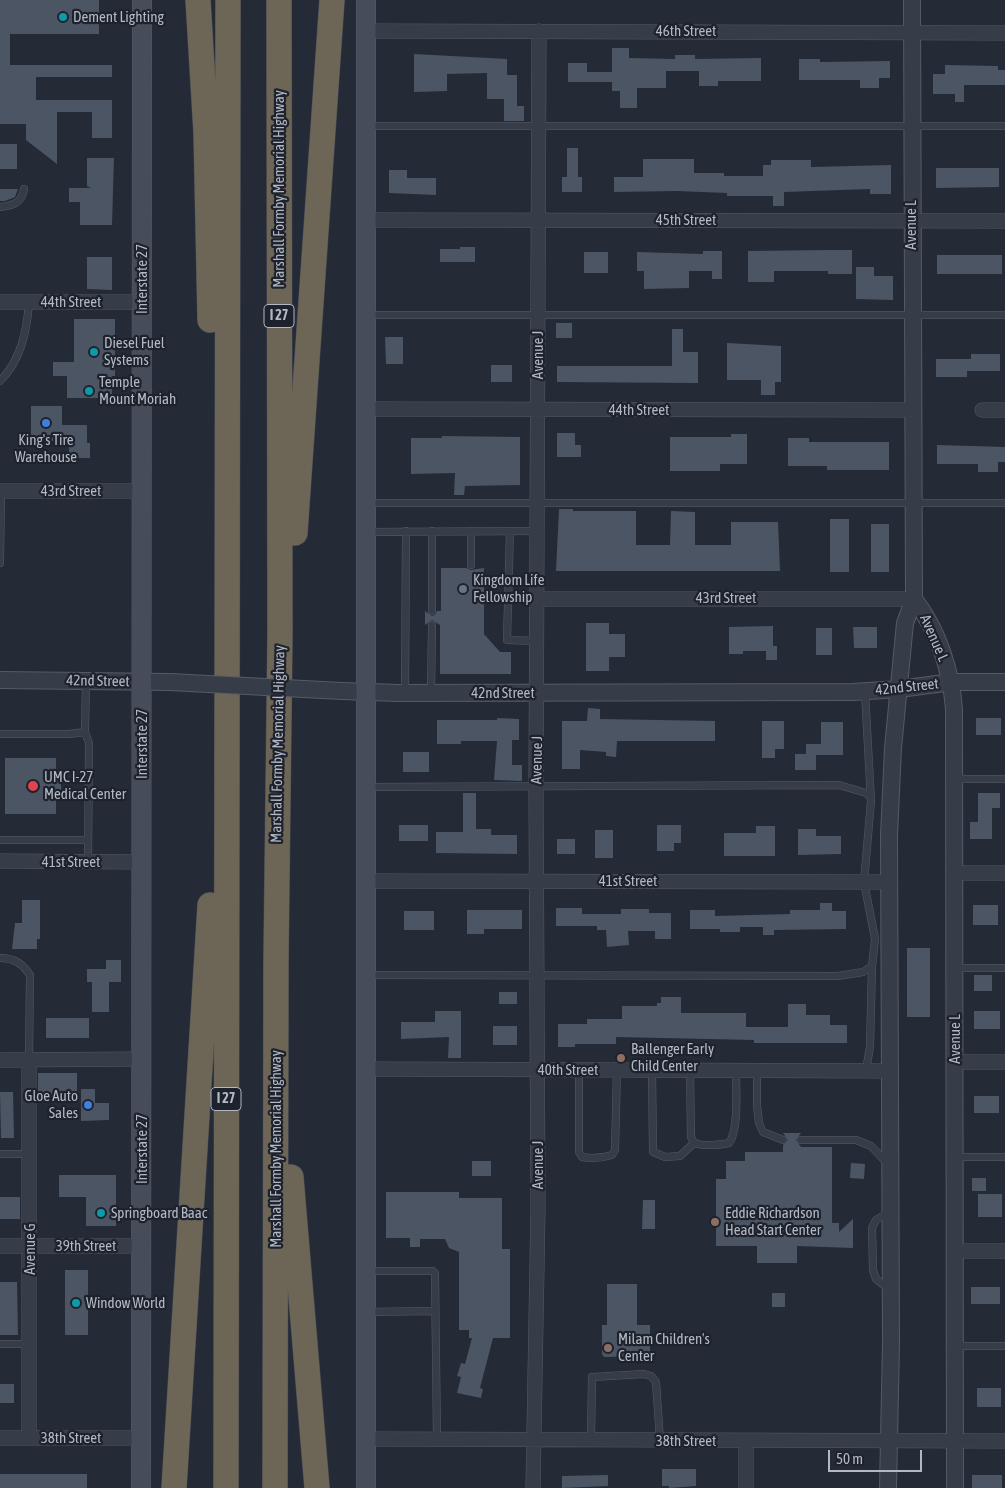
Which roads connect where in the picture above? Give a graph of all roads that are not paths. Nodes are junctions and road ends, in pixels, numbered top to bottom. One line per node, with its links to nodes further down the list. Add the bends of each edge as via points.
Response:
1 (142, 0): 24 (main road, Interstate 27)
2 (198, 0): 54 (highway, via 206,133 215,480)
3 (228, 0): 54 (highway, I 27)
4 (279, 0): 55 (highway, Marshall Formby Memorial Highway / I 27)
5 (332, 0): 55 (highway, via 294,547)
6 (366, 0): 8 (main road)
7 (912, 0): 10 (street, Avenue L)
8 (366, 31): 9 (street, 46th Street); 13 (main road)
9 (539, 31): 10 (street, 46th Street); 14 (street, Avenue J)
10 (912, 31): 11 (street, 46th Street); 12 (street, Avenue L)
11 (1005, 33)
12 (911, 125): 14 (lane); 15 (lane); 20 (street, Avenue L)
13 (366, 126): 14 (lane); 18 (main road)
14 (539, 126): 19 (street, Avenue J)
15 (1005, 126)
16 (24, 190): 17 (lane, via 15,204)
17 (0, 207)
18 (366, 220): 19 (street, 45th Street); 25 (main road)
19 (539, 220): 20 (street, 45th Street); 26 (street, Avenue J)
20 (911, 221): 21 (street, 45th Street); 27 (street, Avenue L)
21 (1005, 221)
22 (0, 302): 23 (street, 44th Street)
23 (29, 302): 24 (street, 44th Street); 29 (lane, via 21,349 9,372)
24 (142, 302): 36 (main road, Interstate 27)
25 (366, 315): 26 (lane); 30 (main road)
26 (538, 315): 27 (lane); 31 (street, Avenue J)
27 (911, 315): 28 (lane); 32 (street, Avenue L)
28 (1005, 315)
29 (0, 381)
30 (366, 409): 31 (street, 44th Street); 37 (main road)
31 (538, 410): 32 (street, 44th Street); 40 (street, Avenue J)
32 (912, 410): 38 (street, Avenue L)
33 (982, 410): 34 (street)
34 (1005, 410)
35 (1, 491): 36 (street, 43rd Street); 47 (lane)
36 (142, 491): 59 (main road, Interstate 27)
37 (366, 502): 40 (lane); 44 (main road)
38 (912, 503): 39 (lane); 40 (lane); 50 (street, Avenue L)
39 (1005, 503)
40 (538, 504): 46 (street, Avenue J)
41 (406, 531): 42 (lane); 44 (lane); 65 (lane)
42 (432, 531): 43 (lane); 52 (lane)
43 (471, 531): 45 (lane); 48 (lane)
44 (366, 532): 63 (main road)
45 (510, 532): 46 (lane); 51 (lane)
46 (538, 532): 49 (street, Avenue J)
47 (0, 563)
48 (471, 565)
49 (538, 599): 50 (street, 43rd Street); 51 (lane); 56 (street, Avenue J)
50 (914, 599): 60 (street, Avenue L, via 929,618); 62 (street, Avenue L, via 906,623)
51 (508, 600): 56 (lane, via 507,640)
52 (432, 611)
53 (432, 625): 66 (lane)
54 (225, 628): 68 (highway, I 27)
55 (280, 632): 88 (highway, Marshall Formby Memorial Highway / I 27)
56 (538, 641): 67 (street, Avenue J)
57 (0, 680): 58 (street, 42nd Street)
58 (86, 681): 59 (street, 42nd Street); 69 (lane)
59 (142, 681): 63 (street, 42nd Street, bridge); 80 (main road, Interstate 27)
60 (952, 682): 61 (street, 42nd Street); 62 (street, 42nd Street); 71 (street, Avenue L)
61 (1005, 682)
62 (899, 689): 64 (street, 42nd Street); 86 (street, Avenue L, via 890,785)
63 (366, 692): 65 (street, 42nd Street); 73 (main road)
64 (865, 692): 67 (street, 42nd Street); 75 (lane)
65 (404, 693): 66 (street, 42nd Street)
66 (431, 693): 67 (street, 42nd Street)
67 (538, 693): 74 (street, Avenue J)
68 (225, 711): 142 (highway); 143 (highway, I 27)
69 (85, 732): 70 (lane); 77 (lane, via 88,743)
70 (0, 734)
71 (954, 779): 72 (lane); 81 (street, Avenue L)
72 (1005, 779)
73 (366, 787): 74 (lane); 83 (main road)
74 (536, 788): 75 (lane, via 839,785); 84 (street, Avenue J)
75 (869, 796): 85 (lane, via 871,818)
76 (0, 840): 77 (lane)
77 (88, 840): 79 (lane)
78 (0, 861): 79 (street, 41st Street)
79 (88, 862): 80 (street, 41st Street)
80 (142, 862): 96 (main road, Interstate 27)
81 (954, 873): 82 (street); 90 (street, Avenue L)
82 (1005, 873)
83 (366, 881): 84 (street, 41st Street); 92 (main road)
84 (538, 881): 85 (street, 41st Street); 93 (street, Avenue J)
85 (864, 882): 86 (street, 41st Street); 89 (lane, via 875,939)
86 (889, 882): 108 (street, Avenue L)
87 (0, 958): 95 (lane, via 9,958 23,965 30,975)
88 (276, 960): 144 (highway, Marshall Formby Memorial Highway / I 27); 145 (highway)
89 (872, 966): 93 (lane, via 863,972 838,976); 107 (lane, via 870,1046)
90 (954, 968): 91 (lane); 97 (street, Avenue L)
91 (1005, 968)
92 (366, 975): 93 (lane); 99 (main road)
93 (538, 976): 100 (street, Avenue J)
94 (0, 1060): 95 (street)
95 (29, 1060): 96 (street); 113 (street, Avenue G)
96 (142, 1060): 119 (main road, Interstate 27)
97 (955, 1062): 98 (street); 114 (street, Avenue L)
98 (1005, 1062)
99 (366, 1070): 100 (street, 40th Street); 122 (main road)
100 (538, 1070): 101 (street, 40th Street); 134 (street, Avenue J)
101 (579, 1070): 102 (street, 40th Street); 102 (lane, via 579,1152 582,1157 604,1158 615,1150)
102 (617, 1070): 103 (street, 40th Street)
103 (652, 1070): 104 (street, 40th Street); 111 (lane, via 653,1152 664,1157 680,1156)
104 (690, 1070): 105 (street, 40th Street); 111 (lane, via 691,1137)
105 (736, 1070): 106 (street, 40th Street); 111 (lane, via 732,1139 729,1143 716,1145)
106 (757, 1070): 107 (street, 40th Street); 109 (lane, via 759,1123 763,1132)
107 (866, 1071): 108 (street, 40th Street)
108 (891, 1071): 116 (street, Avenue L)
109 (783, 1140)
110 (801, 1140): 116 (lane, via 865,1142)
111 (694, 1143)
112 (0, 1154): 113 (lane)
113 (30, 1154): 118 (street, Avenue G)
114 (954, 1157): 115 (lane); 120 (street, Avenue L)
115 (1005, 1157)
116 (891, 1167): 136 (street, Avenue L)
117 (0, 1246): 118 (street, 39th Street)
118 (30, 1246): 119 (street, 39th Street); 126 (street, Avenue G)
119 (142, 1246): 131 (main road, Interstate 27)
120 (954, 1251): 121 (street); 127 (street, Avenue L)
121 (1005, 1251)
122 (366, 1271): 123 (lane, via 433,1271); 124 (main road)
123 (436, 1311): 124 (lane); 133 (lane)
124 (367, 1312): 132 (main road)
125 (0, 1344): 126 (lane)
126 (30, 1344): 130 (street, Avenue G)
127 (955, 1346): 128 (lane); 139 (street, Avenue L)
128 (1005, 1346)
129 (0, 1438): 130 (street, 38th Street)
130 (29, 1438): 131 (street, 38th Street)
131 (142, 1438): 141 (main road, Interstate 27)
132 (367, 1439): 133 (street, 38th Street); 146 (main road)
133 (436, 1439): 134 (street, 38th Street)
134 (533, 1440): 135 (street, 38th Street); 147 (street, Avenue J)
135 (591, 1440): 137 (street, 38th Street); 137 (lane, via 592,1377 644,1374 656,1382)
136 (889, 1440): 138 (street, 38th Street); 139 (street, 38th Street); 149 (street, Avenue L)
137 (660, 1441): 138 (street, 38th Street)
138 (746, 1441): 148 (street)
139 (955, 1441): 140 (street, 38th Street); 150 (street, Avenue L)
140 (1005, 1441)
141 (141, 1488)
142 (174, 1488)
143 (226, 1488)
144 (275, 1488)
145 (317, 1488)
146 (366, 1488)
147 (533, 1488)
148 (746, 1488)
149 (888, 1488)
150 (955, 1488)

